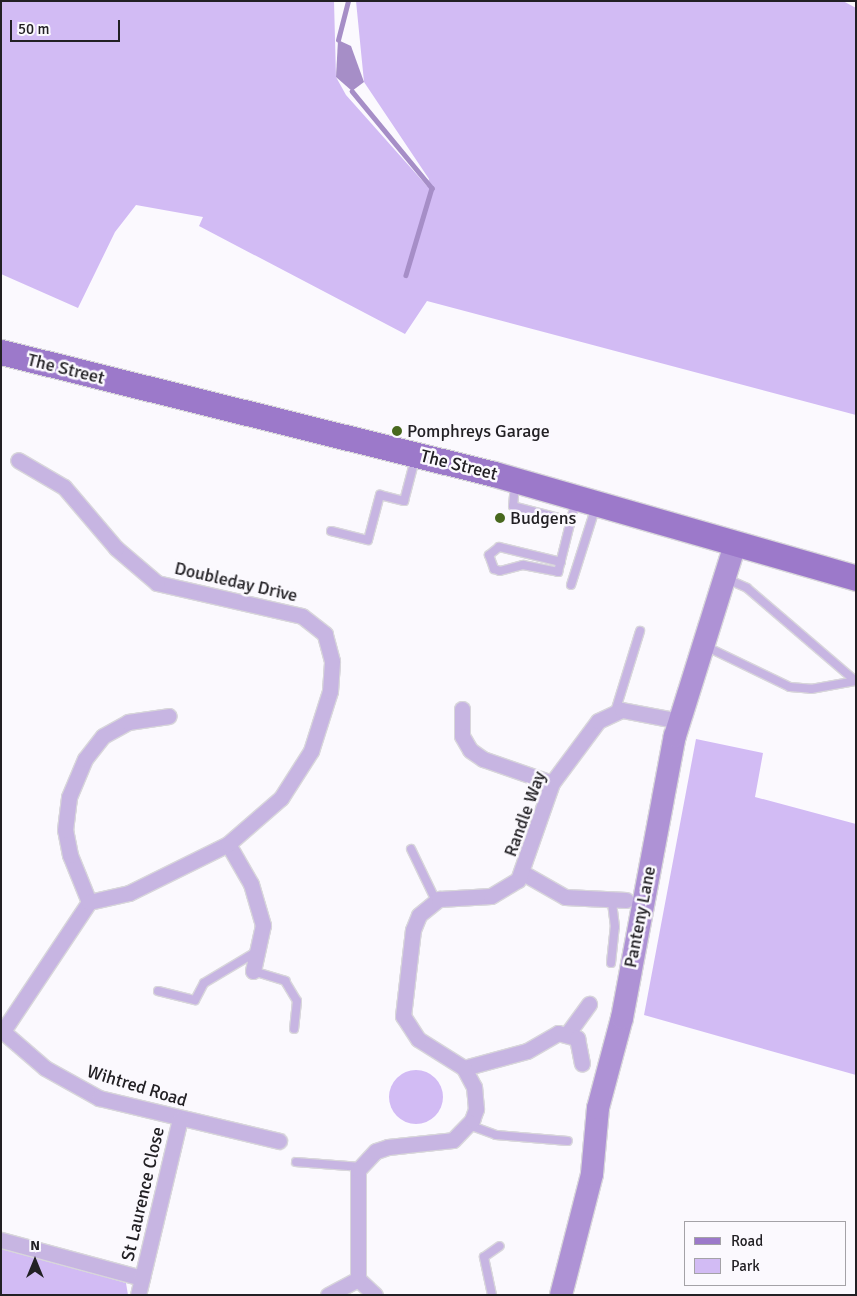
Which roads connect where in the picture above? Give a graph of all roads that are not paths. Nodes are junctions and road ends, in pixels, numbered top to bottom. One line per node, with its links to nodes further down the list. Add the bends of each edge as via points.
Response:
1 (1, 352): 2 (main road, The Street)
2 (416, 454): 4 (main road, The Street); 7 (lane, via 404,501 380,494 368,540)
3 (18, 460): 21 (street, Doubleday Drive, via 64,487 116,548 157,583 302,616 325,634 332,661 330,691 311,751 281,798)
4 (515, 480): 5 (main road, The Street); 6 (lane, via 514,506)
5 (587, 499): 6 (lane); 8 (main road, The Street); 12 (lane)
6 (571, 520): 9 (lane)
7 (331, 531)
8 (735, 544): 10 (street, Panteny Lane); 11 (main road, The Street)
9 (561, 562): 9 (lane, via 558,572 523,565 500,571 494,569 489,555 499,547)
10 (725, 578): 14 (street, Panteny Lane); 15 (lane, via 747,588)
11 (856, 578)
12 (571, 584)
13 (640, 631): 17 (lane)
14 (701, 644): 15 (lane, via 790,687 811,689); 19 (street, Panteny Lane)
15 (854, 680)
16 (462, 709): 20 (street, via 462,736 470,750 483,759)
17 (615, 712): 19 (street, via 637,711); 20 (street, Randle Way, via 586,734)
18 (169, 716): 26 (street, via 128,722 103,736 79,774 70,796 65,830 70,855)
19 (679, 722): 51 (street, Panteny Lane, via 622,1018 598,1108 592,1174)
20 (552, 783): 23 (street, Randle Way)
21 (228, 844): 26 (street, Doubleday Drive, via 129,893); 27 (street, via 257,902 263,925)
22 (411, 849): 24 (lane)
23 (524, 873): 24 (street, Randle Way, via 503,892); 25 (street, via 565,897)
24 (436, 901): 36 (street, via 419,915 413,930 402,1016 418,1039)
25 (619, 901): 28 (lane)
26 (89, 902): 33 (street)
27 (257, 951): 29 (street); 30 (lane, via 204,984 195,1000)
28 (611, 963)
29 (253, 971): 32 (lane, via 285,980 297,1001)
30 (158, 991)
31 (589, 1004): 34 (street)
32 (294, 1029)
33 (2, 1030): 37 (street, Wihtred Road, via 70,1085 99,1098)
34 (568, 1033): 35 (street, via 581,1046); 36 (street, via 548,1037 527,1051)
35 (582, 1064)
36 (464, 1068): 38 (street, via 476,1097)
37 (180, 1119): 39 (street, Wihtred Road); 45 (street, St Laurence Close)
38 (469, 1125): 40 (lane, via 496,1135); 42 (street, via 453,1140 441,1144 376,1151)
39 (279, 1140)
40 (568, 1141)
41 (296, 1162): 42 (lane)
42 (361, 1167): 46 (street, via 355,1191)
43 (1, 1240): 45 (street, St Laurence Close)
44 (500, 1246): 50 (lane, via 484,1256)
45 (142, 1278): 47 (street, St Laurence Close)
46 (358, 1279): 48 (street); 49 (street)
47 (138, 1295)
48 (328, 1295)
49 (375, 1295)
50 (492, 1295)
51 (561, 1295)

